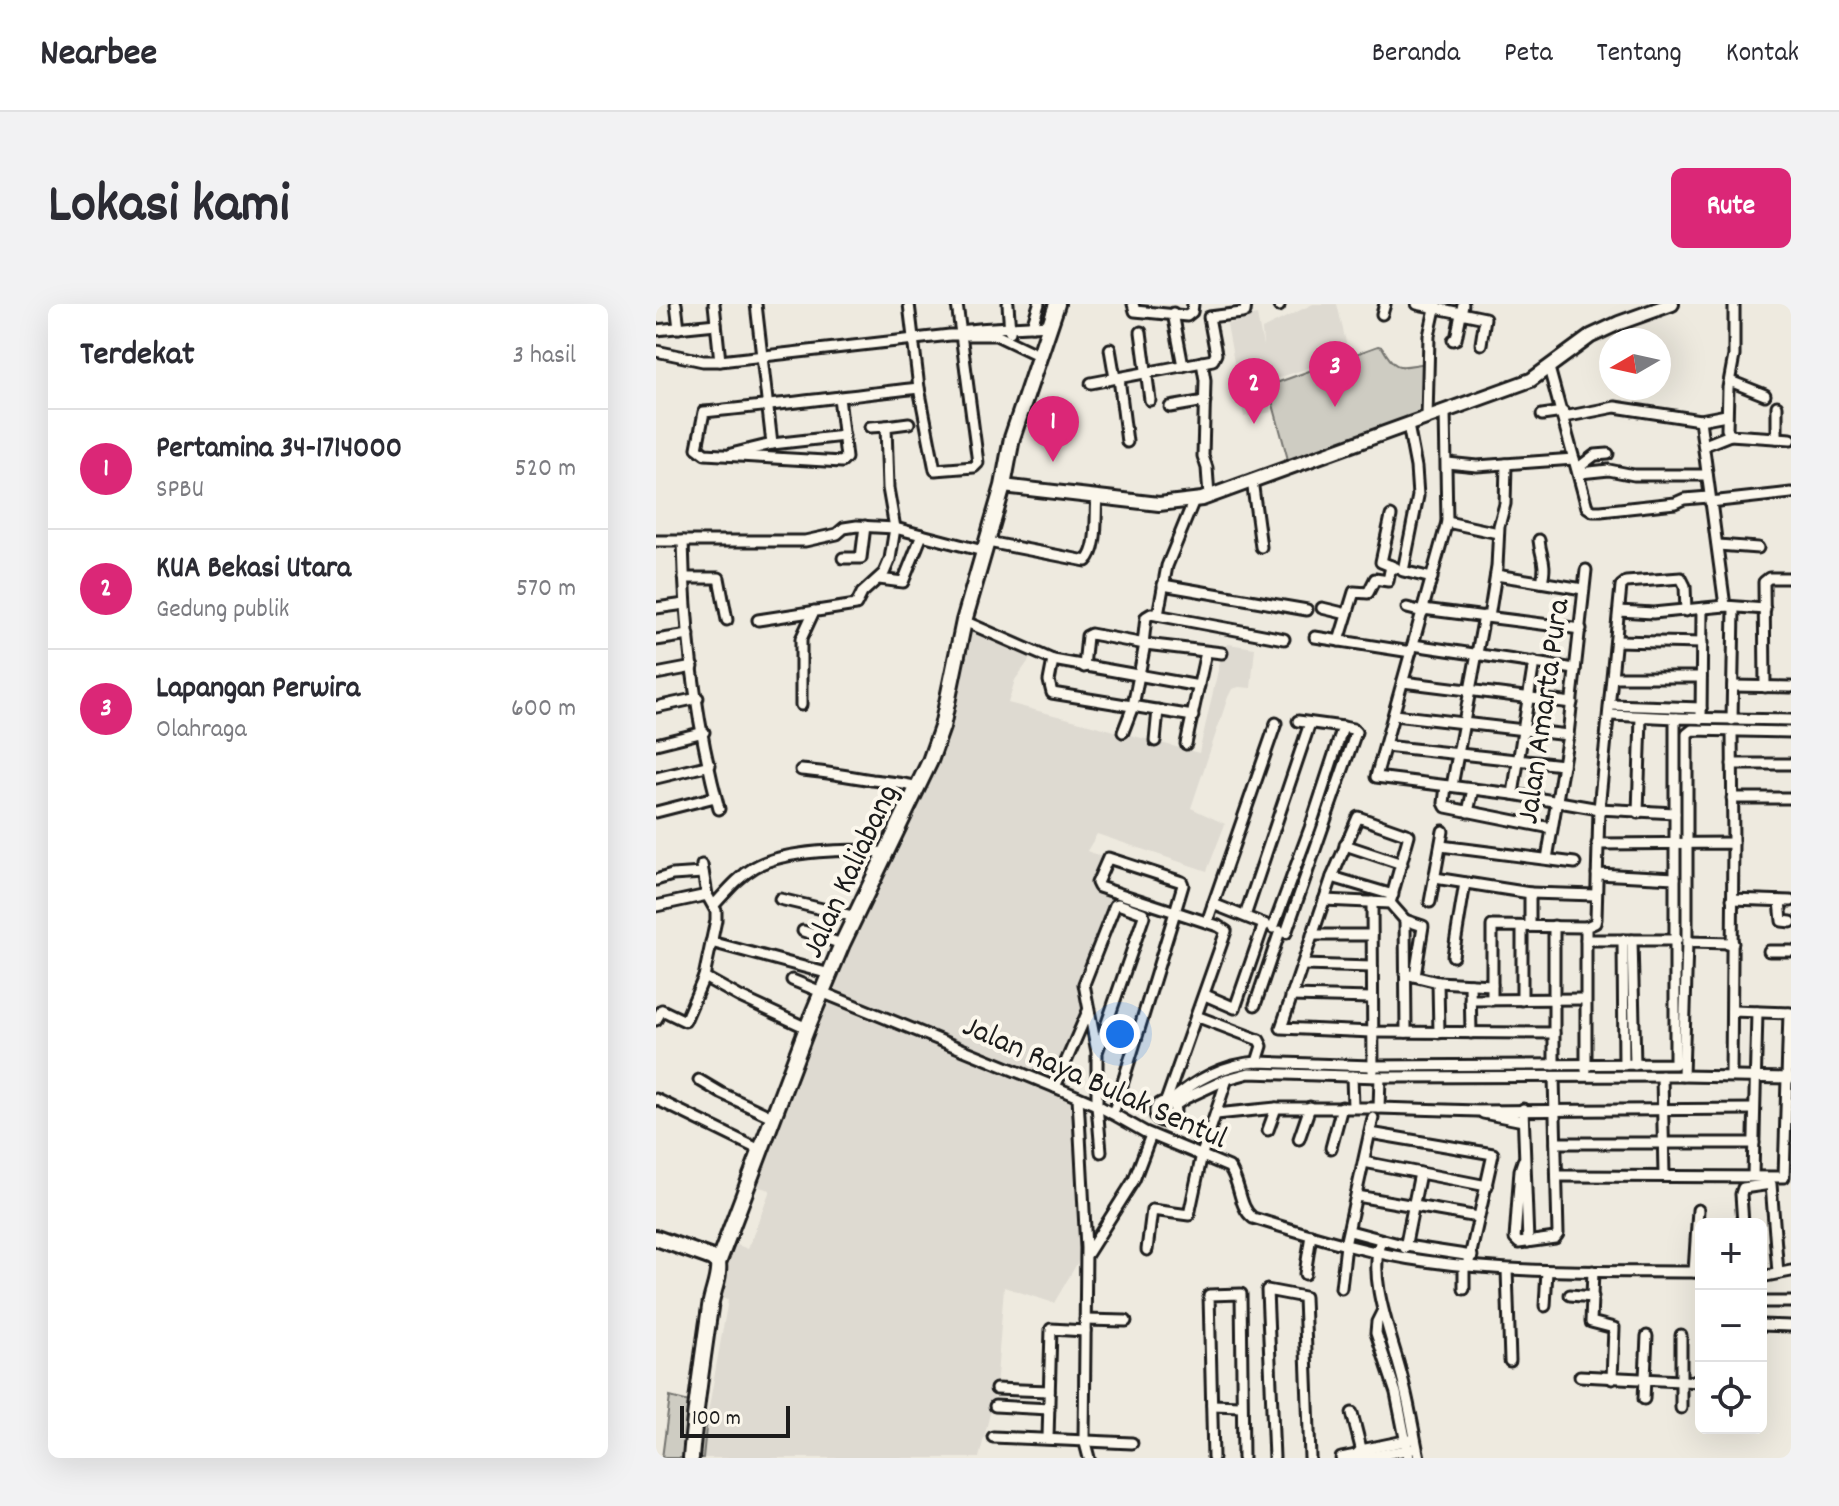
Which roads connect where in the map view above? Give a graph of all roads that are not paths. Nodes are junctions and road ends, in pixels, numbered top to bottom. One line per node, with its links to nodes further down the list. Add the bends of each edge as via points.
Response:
1 (676, 304): 23 (street)
2 (714, 304): 20 (street)
3 (756, 304): 34 (street)
4 (909, 304): 28 (street)
5 (957, 304): 26 (street)
6 (1008, 304): 27 (street)
7 (1039, 304): 22 (street)
8 (1057, 304): 21 (main road, Jalan Kaliabang)
9 (1133, 304): 18 (street, via 1135,311)
10 (1193, 304): 18 (street, via 1190,315)
11 (1222, 304): 19 (street)
12 (1246, 304): 19 (street, via 1245,312)
13 (1417, 304): 16 (street)
14 (1672, 304): 38 (street, via 1591,336)
15 (1734, 304): 41 (street)
16 (1435, 307): 17 (street); 55 (street)
17 (1462, 309): 29 (street); 30 (street, via 1486,319)
18 (1173, 313): 37 (street)
19 (1220, 315): 36 (street, via 1208,320 1215,357)
20 (716, 324): 23 (street); 35 (street)
21 (1049, 325): 22 (street); 33 (main road, Jalan Kaliabang)
22 (1032, 326): 27 (street)
23 (679, 328): 24 (street)
24 (656, 330)
25 (1141, 332): 39 (street)
26 (961, 333): 27 (street); 28 (street); 43 (street, via 978,466 935,470)
27 (1009, 334): 33 (street)
28 (913, 338): 34 (street); 43 (street)
29 (1453, 340)
30 (1481, 344)
31 (1110, 349): 40 (street)
32 (656, 351): 35 (street)
33 (1040, 356): 75 (main road, Jalan Kaliabang, via 1012,438)
34 (761, 357): 35 (street); 48 (street)
35 (720, 361)
36 (1202, 362): 37 (street); 47 (street)
37 (1183, 366): 39 (street)
38 (1549, 368): 51 (street, via 1531,380); 52 (street)
39 (1146, 373): 40 (street); 46 (street)
40 (1117, 378): 42 (street); 65 (street)
41 (1730, 381): 44 (street); 54 (street)
42 (1091, 383)
43 (919, 388): 45 (street)
44 (1765, 395)
45 (839, 397): 48 (street); 62 (street)
46 (1150, 400)
47 (1205, 401): 50 (street); 78 (street, via 1203,456)
48 (767, 406): 66 (street); 68 (street, via 704,412 697,448 705,454)
49 (1777, 406): 63 (street)
50 (1170, 407)
51 (1445, 411): 55 (street); 70 (street)
52 (1563, 414): 53 (street); 56 (street, via 1615,407); 72 (street)
53 (1542, 415)
54 (1726, 415): 56 (street); 61 (street)
55 (1427, 418): 58 (street)
56 (1700, 420): 67 (street)
57 (909, 423): 59 (street)
58 (1408, 425): 74 (street); 98 (street, via 1418,496)
59 (886, 426): 60 (street); 85 (street)
60 (870, 427)
61 (1730, 435): 63 (street); 67 (street)
62 (844, 436): 66 (street); 68 (street, via 842,462)
63 (1777, 438): 64 (street)
64 (1791, 439)
65 (1127, 442)
66 (772, 444): 68 (street)
67 (1705, 445): 73 (street)
68 (731, 454)
69 (1608, 454): 72 (street, via 1595,455)
70 (1447, 463): 71 (street); 82 (street)
71 (1506, 464): 72 (street); 86 (street)
72 (1577, 467): 73 (street, via 1634,475); 79 (street, via 1587,507 1593,511)
73 (1707, 475): 79 (street)
74 (1252, 480): 78 (street); 94 (street)
75 (1003, 486): 77 (street); 93 (main road, Jalan Kaliabang)
76 (1791, 493): 79 (street)
77 (1097, 496): 80 (street, via 1159,504); 93 (street, via 1091,557 1086,561)
78 (1209, 496): 80 (street)
79 (1710, 499): 92 (street)
80 (1194, 500): 106 (street)
81 (1391, 516): 97 (street, via 1381,562)
82 (1447, 522): 83 (street); 102 (street)
83 (1465, 524): 86 (street); 88 (street)
84 (865, 526): 85 (street); 91 (street, via 805,541); 96 (street, via 861,558)
85 (895, 528): 87 (street); 104 (street, via 889,562)
86 (1498, 533): 100 (street)
87 (922, 535): 93 (street); 104 (street, via 903,582)
88 (1463, 535)
89 (1539, 540): 105 (street, via 1545,562)
90 (656, 541): 91 (street)
91 (683, 541): 101 (street)
92 (1718, 545): 95 (street); 109 (street)
93 (985, 546): 125 (main road, Jalan Kaliabang)
94 (1261, 547)
95 (1758, 548)
96 (843, 558)
97 (1391, 566): 98 (street); 120 (street, via 1389,580 1375,579 1368,593 1354,592)
98 (1403, 570): 102 (street)
99 (1586, 570): 107 (street, Jalan Amarta Pura)
100 (1496, 575): 105 (street); 122 (street)
101 (684, 578): 108 (street); 123 (street, via 719,578)
102 (1432, 578): 116 (street)
103 (1791, 578): 114 (street, via 1766,579)
104 (879, 579): 117 (street, via 856,605)
105 (1542, 582): 107 (street)
106 (1163, 585): 115 (street); 121 (street)
107 (1583, 589): 126 (street, Jalan Amarta Pura)
108 (685, 604): 110 (street); 127 (street)
109 (1729, 607): 113 (street); 114 (street); 150 (street)
110 (656, 608)
111 (1322, 608): 120 (street)
112 (1407, 608): 116 (street)
113 (1702, 609): 119 (street); 133 (street)
114 (1765, 609): 151 (street)
115 (1307, 610)
116 (1423, 610): 122 (street); 135 (street)
117 (814, 611): 124 (street); 157 (street, via 801,639)
118 (1619, 611): 119 (street); 119 (street, via 1622,583 1681,578); 132 (street)
119 (1686, 611)
120 (1347, 614): 131 (street)
121 (1158, 615): 129 (street); 134 (street, via 1147,614)
122 (1487, 617): 126 (street); 138 (street)
123 (727, 620)
124 (758, 620)
125 (964, 621): 139 (street); 192 (main road, Jalan Kaliabang, via 947,712)
126 (1581, 629): 143 (street, Jalan Amarta Pura)
127 (689, 635): 130 (street); 141 (street)
128 (1315, 637): 131 (street)
129 (1284, 639)
130 (656, 640)
131 (1339, 641): 135 (street)
132 (1616, 641): 133 (street); 146 (street)
133 (1702, 643): 147 (street)
134 (1144, 644): 136 (street); 142 (street, via 1089,635); 145 (street)
135 (1412, 649): 138 (street); 148 (street)
136 (1206, 652): 137 (street); 149 (street)
137 (1222, 653)
138 (1478, 653): 140 (street); 153 (street)
139 (1053, 660): 142 (street); 158 (street, via 1052,693)
140 (1534, 662): 143 (street); 154 (street)
141 (693, 667): 144 (street); 155 (street)
142 (1084, 667): 145 (street)
143 (1575, 669): 156 (street, Jalan Amarta Pura)
144 (656, 674)
145 (1139, 676): 149 (street); 158 (street)
146 (1613, 677): 147 (street); 161 (street)
147 (1701, 677): 162 (street)
148 (1403, 682): 153 (street); 163 (street)
149 (1199, 686): 164 (street)
150 (1733, 686): 151 (street); 167 (street)
151 (1765, 687): 152 (street)
152 (1791, 687)
153 (1471, 689): 154 (street); 170 (street)
154 (1527, 697): 156 (street); 173 (street)
155 (698, 698): 159 (street); 175 (street)
156 (1572, 703): 178 (street, Jalan Amarta Pura)
157 (801, 705)
158 (1133, 706): 160 (street); 176 (street)
159 (656, 707)
160 (1158, 710): 164 (street); 179 (street)
161 (1610, 710): 162 (street); 165 (street); 200 (street)
162 (1701, 714): 166 (street); 167 (street)
163 (1394, 715): 170 (street); 182 (street)
164 (1193, 716): 181 (street)
165 (1641, 717): 166 (street); 203 (street)
166 (1677, 718): 204 (street)
167 (1732, 720): 168 (street)
168 (1791, 720)
169 (1298, 721): 172 (street)
170 (1463, 722): 173 (street); 183 (street)
171 (1276, 723): 234 (street)
172 (1310, 723): 238 (street); 247 (street, via 1343,727)
173 (1522, 729): 178 (street); 184 (street)
174 (1732, 731): 177 (street); 185 (street); 208 (street, via 1687,734)
175 (704, 732): 180 (street); 187 (street)
176 (1123, 732)
177 (1791, 732)
178 (1568, 735): 188 (street, Jalan Amarta Pura)
179 (1155, 741)
180 (656, 744)
181 (1186, 744)
182 (1385, 746): 183 (street); 191 (street, via 1376,777)
183 (1458, 754): 184 (street); 191 (street)
184 (1518, 761): 188 (street); 194 (street)
185 (1732, 764): 186 (street); 196 (street)
186 (1791, 764)
187 (710, 765): 190 (street); 195 (street)
188 (1563, 765): 198 (street, Jalan Amarta Pura)
189 (801, 770): 192 (street)
190 (656, 778)
191 (1449, 786): 193 (street); 202 (street, via 1444,806)
192 (917, 787): 213 (main road, Jalan Kaliabang)
193 (1473, 789): 194 (street); 202 (street)
194 (1513, 794): 198 (street)
195 (715, 797): 199 (street); 201 (street)
196 (1732, 798): 197 (street); 209 (street)
197 (1791, 798)
198 (1557, 801): 200 (street); 205 (street, Jalan Amarta Pura)
199 (719, 809)
200 (1599, 809): 203 (street); 210 (street)
201 (656, 812)
202 (1468, 812): 205 (street)
203 (1638, 813): 204 (street)
204 (1675, 813): 207 (street)
205 (1551, 828): 214 (street, Jalan Amarta Pura)
206 (1443, 831): 212 (street)
207 (1674, 843): 208 (street); 210 (street); 220 (street)
208 (1686, 843): 209 (street); 252 (street)
209 (1733, 843): 228 (street)
210 (1597, 844): 217 (street)
211 (1345, 845): 216 (street); 216 (street, via 1356,817 1367,819 1409,835); 218 (street)
212 (1441, 846): 214 (street); 219 (street)
213 (885, 853): 235 (street, via 858,849 766,861 739,877); 239 (main road, Jalan Kaliabang)
214 (1547, 859): 215 (street)
215 (1575, 863)
216 (1402, 864): 227 (street)
217 (1597, 874): 220 (street); 225 (street)
218 (1332, 877): 227 (street); 229 (street)
219 (1435, 878): 222 (street); 233 (street)
220 (1675, 878): 252 (street)
221 (656, 880): 224 (street, via 703,869)
222 (1465, 883): 223 (street); 258 (street)
223 (1530, 893): 225 (street); 243 (street)
224 (707, 895): 235 (street); 236 (street)
225 (1596, 895): 245 (street, via 1596,919)
226 (780, 899): 239 (street)
227 (1391, 899): 232 (street); 240 (street)
228 (1732, 899): 230 (street); 254 (street)
229 (1324, 900): 232 (street); 248 (street)
230 (1780, 901): 231 (street); 242 (street, via 1782,921)
231 (1791, 901)
232 (1372, 902): 249 (street)
233 (1430, 902)
234 (1213, 904): 238 (street); 241 (street)
235 (714, 905): 253 (street)
236 (656, 906)
237 (1175, 912): 237 (street, via 1182,882 1107,859 1099,887); 241 (street); 322 (street)
238 (1245, 916): 247 (street)
239 (856, 917): 255 (main road, Jalan Kaliabang)
240 (1405, 920): 262 (street); 262 (street, via 1423,926)
241 (1207, 922): 269 (street, via 1226,933)
242 (1791, 922)
243 (1526, 926): 244 (street); 267 (street, via 1492,926); 275 (street)
244 (1554, 926): 245 (street); 276 (street)
245 (1586, 927): 250 (street)
246 (803, 931): 255 (street)
247 (1280, 931): 269 (street, via 1235,1008); 277 (street)
248 (1312, 935): 249 (street); 259 (street)
249 (1372, 935): 260 (street)
250 (1586, 940): 251 (street); 272 (street)
251 (1628, 940): 252 (street); 295 (street)
252 (1682, 941): 254 (street); 295 (street, via 1675,1064); 300 (street)
253 (711, 942): 261 (street); 263 (street)
254 (1733, 943): 280 (street)
255 (842, 944): 261 (main road, Jalan Kaliabang)
256 (1769, 951): 257 (street)
257 (1791, 951)
258 (1453, 956)
259 (1303, 965): 260 (street); 270 (street)
260 (1372, 967): 271 (street)
261 (830, 974): 268 (main road, Jalan Kaliabang)
262 (1410, 975): 265 (street); 287 (street)
263 (704, 977): 278 (street, via 685,1021); 285 (street)
264 (792, 980): 268 (street, Jalan Raya Bulak Sentul)
265 (1438, 982): 266 (street); 288 (street)
266 (1470, 984): 267 (street); 273 (street)
267 (1492, 985): 274 (street)
268 (823, 992): 285 (main road, Jalan Kaliabang); 308 (street, Jalan Raya Bulak Sentul)
269 (1205, 995): 283 (street)
270 (1291, 996): 271 (street); 286 (street, via 1281,1028)
271 (1372, 998): 286 (street)
272 (1585, 999): 276 (street); 294 (street)
273 (1470, 1000): 274 (street); 289 (street)
274 (1492, 1000): 275 (street)
275 (1522, 1000): 276 (street)
276 (1555, 1000): 290 (street)
277 (1255, 1005)
278 (659, 1008): 284 (street)
279 (1088, 1011): 291 (street); 291 (street, via 1084,982 1115,905 1143,913); 308 (street)
280 (1732, 1011): 281 (street); 301 (street)
281 (1757, 1012): 282 (street); 304 (street)
282 (1790, 1013): 305 (street)
283 (1196, 1016): 292 (street, via 1259,1040); 311 (street)
284 (656, 1020)
285 (807, 1028): 325 (main road, Jalan Kaliabang)
286 (1372, 1032): 287 (street); 297 (street)
287 (1406, 1032): 288 (street)
288 (1439, 1033): 289 (street)
289 (1471, 1033): 290 (street)
290 (1554, 1033): 293 (street)
291 (1097, 1052): 312 (street)
292 (1257, 1062): 296 (street); 311 (street, via 1220,1071 1189,1086)
293 (1554, 1065): 294 (street); 297 (street)
294 (1586, 1065): 295 (street); 303 (street)
295 (1629, 1065)
296 (1298, 1068): 297 (street); 298 (street); 306 (street)
297 (1375, 1073): 298 (street); 302 (street); 316 (street)
298 (1352, 1076): 314 (street)
299 (1662, 1076): 300 (street); 303 (street); 319 (street)
300 (1683, 1076): 301 (street)
301 (1731, 1076): 304 (street)
302 (1554, 1077): 303 (street); 318 (street)
303 (1586, 1077)
304 (1754, 1077): 305 (street); 320 (street)
305 (1789, 1078): 330 (street)
306 (1227, 1079): 311 (street); 324 (street)
307 (699, 1080): 325 (street)
308 (1055, 1087): 309 (street, Jalan Raya Bulak Sentul)
309 (1078, 1097): 312 (street, Jalan Raya Bulak Sentul); 362 (street)
310 (657, 1102): 339 (street)
311 (1170, 1103): 323 (street, via 1158,1105); 328 (street, via 1176,1115)
312 (1097, 1105): 322 (street, Jalan Raya Bulak Sentul); 340 (street)
313 (1310, 1107): 314 (street); 315 (street); 333 (street)
314 (1348, 1107): 316 (street); 338 (street)
315 (1276, 1108): 324 (street); 329 (street)
316 (1379, 1108): 321 (street)
317 (1523, 1109): 318 (street); 321 (street); 327 (street)
318 (1555, 1109): 319 (street); 335 (street)
319 (1662, 1109): 320 (street); 336 (street)
320 (1754, 1109): 337 (street)
321 (1478, 1111): 327 (street)
322 (1111, 1113): 332 (street, Jalan Raya Bulak Sentul)
323 (1155, 1114): 328 (street); 332 (street)
324 (1216, 1114): 341 (street)
325 (774, 1118): 339 (main road, Jalan Kaliabang)
326 (1373, 1118): 331 (street)
327 (1523, 1121): 346 (street, via 1528,1242 1558,1234)
328 (1169, 1122): 334 (street)
329 (1268, 1130)
330 (1788, 1130): 343 (street)
331 (1370, 1133): 342 (street); 348 (street, via 1491,1152)
332 (1148, 1134): 334 (street, Jalan Raya Bulak Sentul); 362 (street, via 1134,1180)
333 (1299, 1139)
334 (1163, 1140): 341 (street, Jalan Raya Bulak Sentul)
335 (1556, 1143): 336 (street); 346 (street)
336 (1663, 1143): 337 (street); 345 (street)
337 (1754, 1143): 347 (street)
338 (1331, 1148)
339 (760, 1150): 365 (main road, Jalan Kaliabang)
340 (1101, 1152)
341 (1202, 1154): 356 (street, Jalan Raya Bulak Sentul, via 1233,1171 1249,1217); 361 (street, via 1189,1215 1152,1210)
342 (1364, 1162): 344 (street); 349 (street)
343 (1788, 1163): 347 (street, via 1784,1177)
344 (1420, 1173): 348 (street); 350 (street)
345 (1664, 1175): 346 (street); 347 (street)
346 (1557, 1176)
347 (1753, 1176)
348 (1487, 1186): 352 (street)
349 (1357, 1196): 350 (street); 355 (street)
350 (1412, 1206): 352 (street); 360 (street)
351 (1698, 1210): 353 (street)
352 (1478, 1217): 366 (street)
353 (1698, 1218)
354 (1743, 1218): 372 (street, via 1741,1190 1771,1184)
355 (1350, 1231): 358 (street); 359 (street)
356 (1311, 1235): 359 (street, Jalan Raya Bulak Sentul); 373 (street)
357 (656, 1238): 365 (main road)
358 (1381, 1240): 360 (street); 363 (street)
359 (1346, 1245): 363 (street, Jalan Raya Bulak Sentul); 375 (street)
360 (1406, 1246): 364 (street); 366 (street)
361 (1147, 1250)
362 (1086, 1253): 384 (street)
363 (1376, 1253): 364 (street, Jalan Raya Bulak Sentul); 407 (street, via 1382,1312 1402,1375)
364 (1402, 1257): 366 (street, Jalan Raya Bulak Sentul)
365 (718, 1263): 409 (main road, Jalan Kaliabang)
366 (1468, 1263): 367 (street, Jalan Raya Bulak Sentul); 376 (street)
367 (1507, 1270): 368 (street, Jalan Raya Bulak Sentul); 388 (street)
368 (1547, 1271): 369 (street, Jalan Raya Bulak Sentul); 381 (street)
369 (1593, 1271): 371 (street, Jalan Raya Bulak Sentul); 378 (street)
370 (1791, 1271): 372 (street)
371 (1695, 1272)
372 (1778, 1273): 374 (street)
373 (1305, 1274)
374 (1767, 1276)
375 (1341, 1288)
376 (1464, 1289)
377 (1570, 1295): 378 (street)
378 (1593, 1297): 390 (street, via 1591,1322 1614,1328)
379 (1767, 1302): 380 (street)
380 (1791, 1302)
381 (1545, 1306)
382 (1126, 1321): 384 (street)
383 (1767, 1325): 385 (street)
384 (1085, 1326): 395 (street, via 1051,1329); 405 (street)
385 (1791, 1326)
386 (1681, 1335): 392 (street)
387 (1647, 1336): 391 (street)
388 (1510, 1361)
389 (1580, 1376): 390 (street)
390 (1612, 1379): 391 (street)
391 (1646, 1380): 392 (street); 396 (street)
392 (1681, 1382): 393 (street); 400 (street)
393 (1695, 1382)
394 (996, 1389): 395 (street)
395 (1049, 1391): 401 (street)
396 (1644, 1399)
397 (1212, 1405): 399 (street); 399 (street, via 1209,1295 1241,1294); 411 (street)
398 (995, 1406): 401 (street)
399 (1241, 1406): 412 (street)
400 (1681, 1408)
401 (1049, 1409): 404 (street)
402 (1352, 1413): 408 (street)
403 (993, 1437): 404 (street)
404 (1048, 1438): 405 (street)
405 (1084, 1439): 406 (street); 410 (street)
406 (1132, 1443)
407 (1412, 1449): 408 (street)
408 (1361, 1455): 415 (street)
409 (691, 1458)
410 (1089, 1458)
411 (1213, 1458)
412 (1243, 1458)
413 (1274, 1458): 414 (street, via 1267,1290 1304,1297)
414 (1310, 1458)
415 (1341, 1458)

